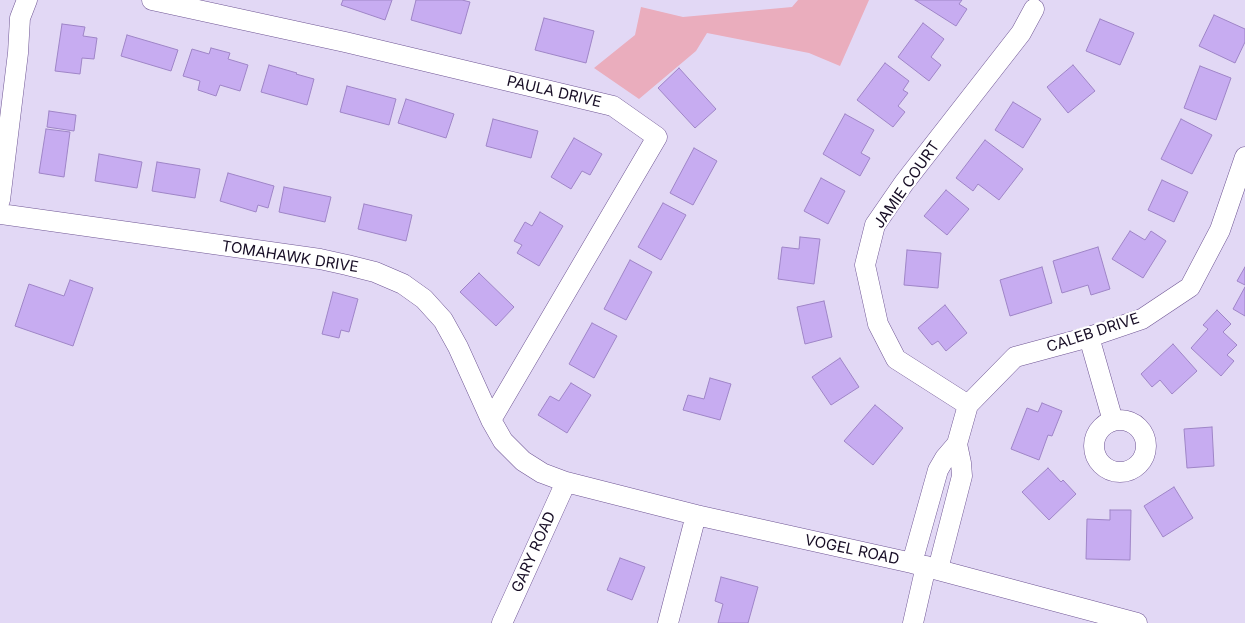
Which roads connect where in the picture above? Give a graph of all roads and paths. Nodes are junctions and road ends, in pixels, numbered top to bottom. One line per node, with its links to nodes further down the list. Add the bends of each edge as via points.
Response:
1 (27, 0): 5 (street, via 20,18)
2 (152, 0): 9 (street, PAULA DRIVE, via 613,106 657,137)
3 (1034, 9): 8 (street, JAMIE COURT, via 1021,32 875,225 865,264 878,324 896,358)
4 (1245, 157): 7 (street, CALEB DRIVE, via 1220,230 1190,286 1142,319)
5 (0, 200)
6 (0, 214): 9 (street, TOMAHAWK DRIVE, via 320,259 375,272 403,284 424,299 444,320)
7 (1089, 337): 8 (street, CALEB DRIVE, via 1015,358); 10 (street)
8 (968, 405): 11 (street, CALEB DRIVE)
9 (491, 420): 12 (street, TOMAHAWK DRIVE, via 503,441 523,461)
10 (1113, 421)
11 (957, 444): 14 (street, CALEB DRIVE, via 938,470); 14 (street, CALEB DRIVE, via 962,476)
12 (566, 482): 13 (street, VOGEL ROAD); 15 (street, GARY ROAD)
13 (696, 515): 14 (street, VOGEL ROAD); 16 (street)
14 (925, 566): 17 (street); 18 (street, VOGEL ROAD)
15 (502, 623)
16 (668, 623)
17 (913, 623)
18 (1137, 623)

